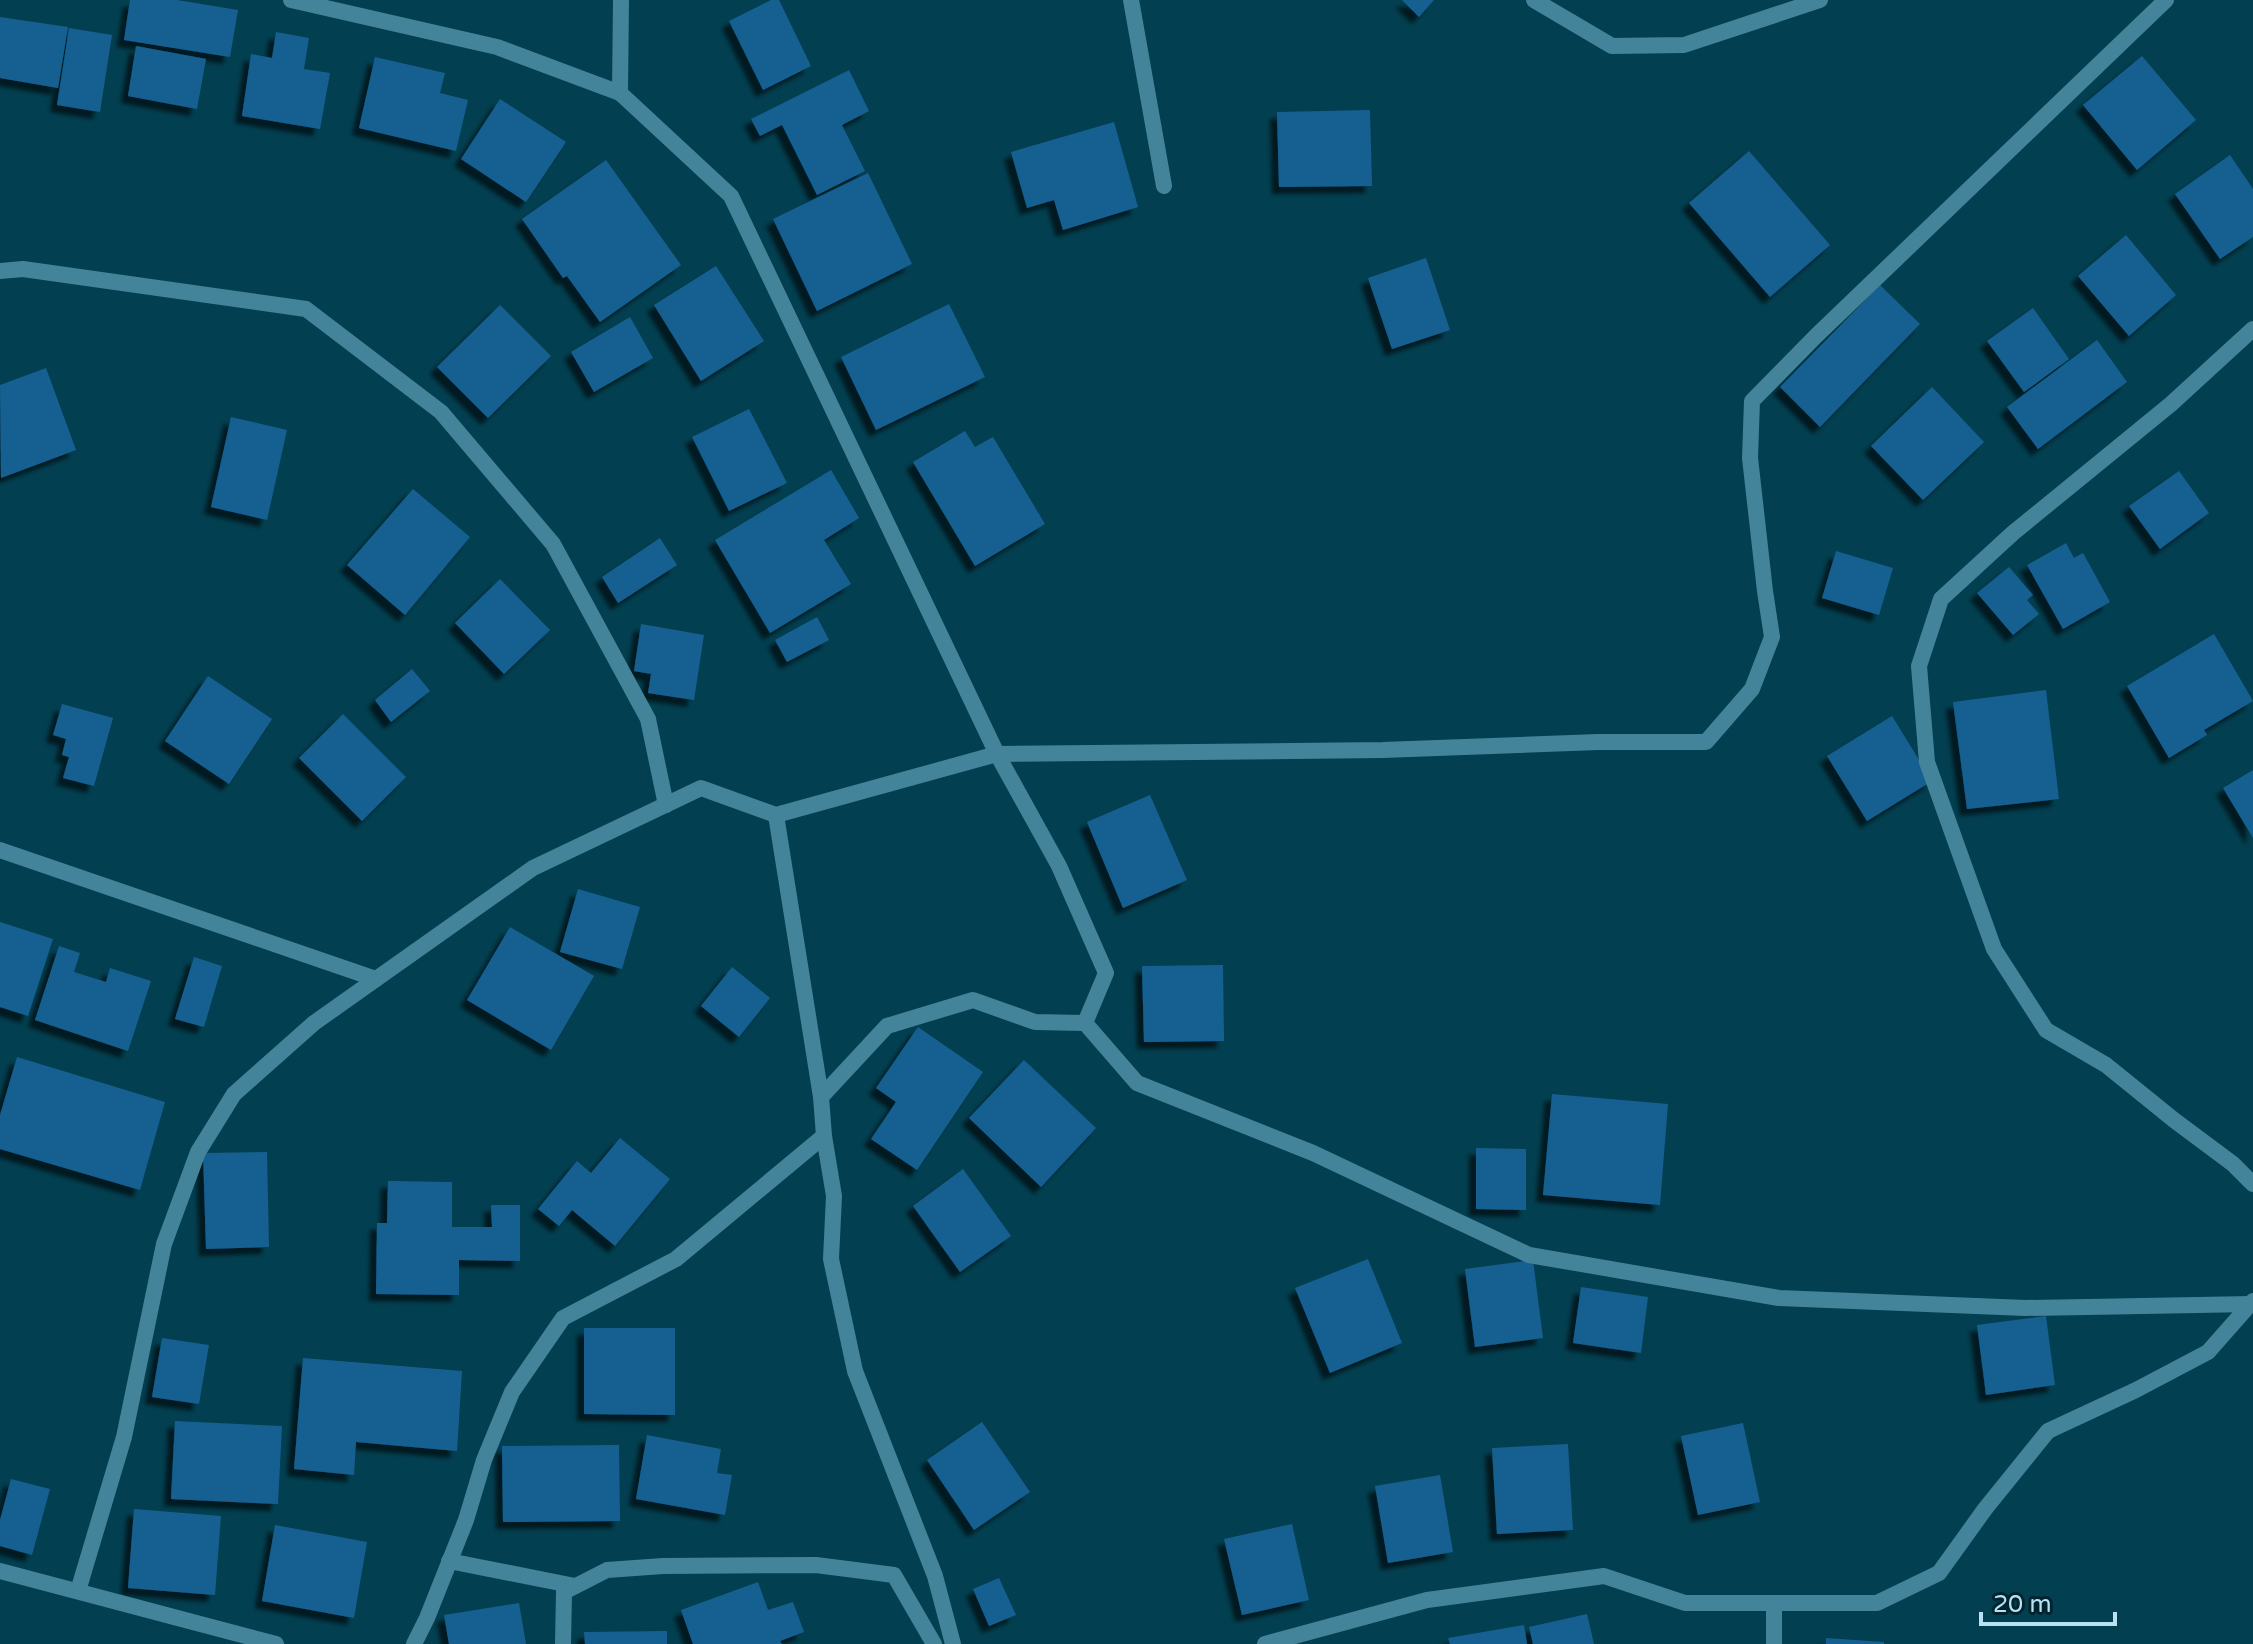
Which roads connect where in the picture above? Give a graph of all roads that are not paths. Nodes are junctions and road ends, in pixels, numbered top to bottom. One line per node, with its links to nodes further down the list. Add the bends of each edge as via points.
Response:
1 (291, 0): 7 (street, via 497,47)
2 (621, 0): 7 (street)
3 (1131, 0): 8 (street)
4 (1534, 0): 5 (street, via 1612,46 1684,45)
5 (1820, 0)
6 (2166, 0): 11 (street, via 1752,401 1750,458 1772,637 1752,689 1706,742)
7 (620, 93): 11 (street, via 731,196)
8 (1164, 186)
9 (0, 271): 12 (street, via 23,269 306,309 441,412 553,544 648,719)
10 (2253, 329): 19 (street, via 1941,599 1919,666 1927,762 1994,949 2046,1030 2106,1065)
11 (997, 754): 13 (street); 16 (street, via 1059,866 1106,973)
12 (666, 805): 13 (street, via 701,788); 15 (street, via 533,868)
13 (776, 815): 17 (street)
14 (0, 850): 15 (street)
15 (376, 979): 24 (street, via 314,1023 234,1094 198,1152 164,1244 124,1437)
16 (1085, 1023): 17 (street, via 1035,1022 973,1000 887,1026); 20 (street, via 1137,1083 1313,1153 1529,1255 1779,1298 2025,1308)
17 (821, 1097): 18 (street)
18 (824, 1136): 21 (street, via 676,1259 563,1318 512,1392); 30 (street, via 834,1196 831,1259 855,1371 935,1576)
19 (2253, 1184)
20 (2252, 1302): 25 (street, via 2208,1352 2048,1431 1939,1573 1877,1603)
21 (449, 1561): 23 (street); 27 (street)
22 (0, 1571): 24 (street)
23 (575, 1586): 28 (street, via 564,1592); 29 (street, via 607,1570 663,1566 816,1565 894,1575)
24 (78, 1591): 26 (street)
25 (1774, 1603): 31 (street, via 1685,1603 1604,1576 1427,1600); 32 (street)
26 (276, 1644)
27 (414, 1644)
28 (563, 1644)
29 (934, 1644)
30 (953, 1644)
31 (1265, 1644)
32 (1774, 1644)

